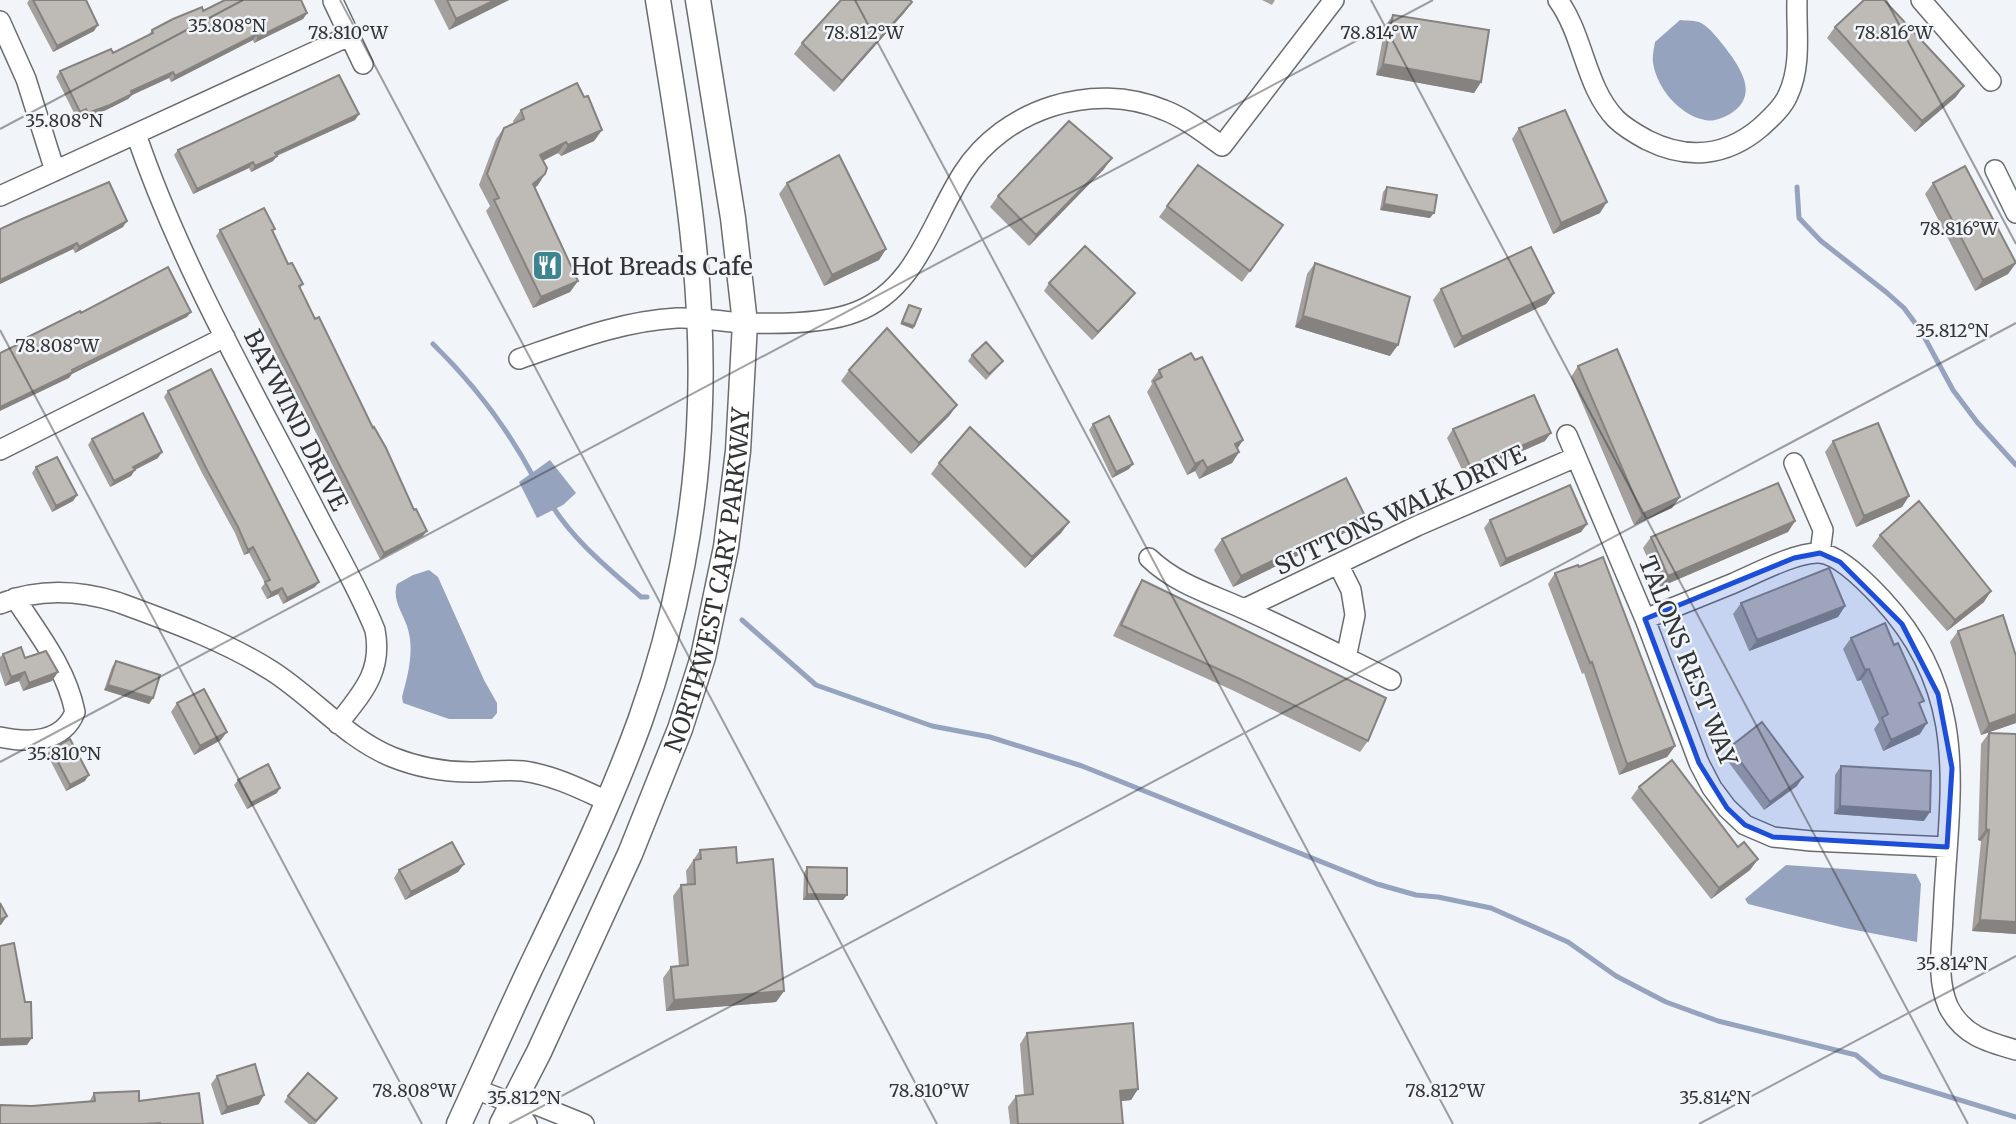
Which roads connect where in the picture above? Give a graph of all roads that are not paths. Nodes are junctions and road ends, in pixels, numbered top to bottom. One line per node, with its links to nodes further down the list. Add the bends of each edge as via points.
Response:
1 (658, 0): 17 (main road, NORTHWEST CARY PARKWAY, via 695,251)
2 (698, 0): 18 (main road, NORTHWEST CARY PARKWAY)
3 (1334, 0): 18 (street, via 1222,146 1177,116 1141,102 1100,98 1055,104 1015,124 975,158 909,272 877,301 837,318)
4 (1558, 0): 5 (street, via 1599,94 1616,119 1666,149 1703,153 1752,135 1788,97 1798,59)
5 (1797, 0)
6 (1921, 0): 11 (street)
7 (332, 1): 9 (street)
8 (0, 22): 14 (street, via 26,79)
9 (349, 36): 10 (street); 12 (street)
10 (363, 64)
11 (1991, 80)
12 (136, 134): 14 (street); 19 (street, BAYWIND DRIVE, via 161,205)
13 (1995, 170): 16 (street)
14 (55, 171): 15 (street)
15 (0, 196)
16 (2016, 213)
17 (700, 319): 18 (street); 20 (street, via 621,324); 35 (main road, NORTHWEST CARY PARKWAY, via 700,405 687,532 659,659)
18 (745, 323): 39 (main road, NORTHWEST CARY PARKWAY, via 738,451 726,547 703,657 630,854)
19 (225, 337): 22 (street); 33 (street, BAYWIND DRIVE, via 375,630 376,666 368,685)
20 (519, 359)
21 (1567, 435): 23 (street, TALONS REST WAY)
22 (0, 450)
23 (1576, 457): 27 (street, SUTTONS WALK DRIVE); 30 (street, TALONS REST WAY)
24 (1794, 463): 25 (street, via 1822,530)
25 (1820, 553): 30 (street, via 1772,566); 36 (street, via 1857,574 1887,604 1913,639 1931,676 1949,740 1952,791)
26 (1149, 558): 29 (street, via 1184,584)
27 (1338, 564): 29 (street, SUTTONS WALK DRIVE); 31 (street, via 1352,590 1355,615)
28 (7, 601): 33 (street, via 47,593 79,594 136,609 245,655 295,687); 34 (street, via 57,662 75,712 66,729 42,740)
29 (1244, 609): 31 (street)
30 (1645, 619): 36 (street, TALONS REST WAY, via 1699,763 1712,788 1745,824 1773,837)
31 (1346, 658): 32 (street)
32 (1391, 680)
33 (338, 724): 35 (street, via 366,744 420,766 539,774)
34 (0, 737)
35 (607, 802): 38 (main road, NORTHWEST CARY PARKWAY)
36 (1947, 847): 37 (street, via 1940,968 1944,997 1973,1036)
37 (2016, 1050)
38 (475, 1089): 39 (street); 40 (main road, NORTHWEST CARY PARKWAY)
39 (507, 1113): 41 (street); 42 (street, via 537,1105)
40 (458, 1124)
41 (527, 1124)
42 (584, 1124)

